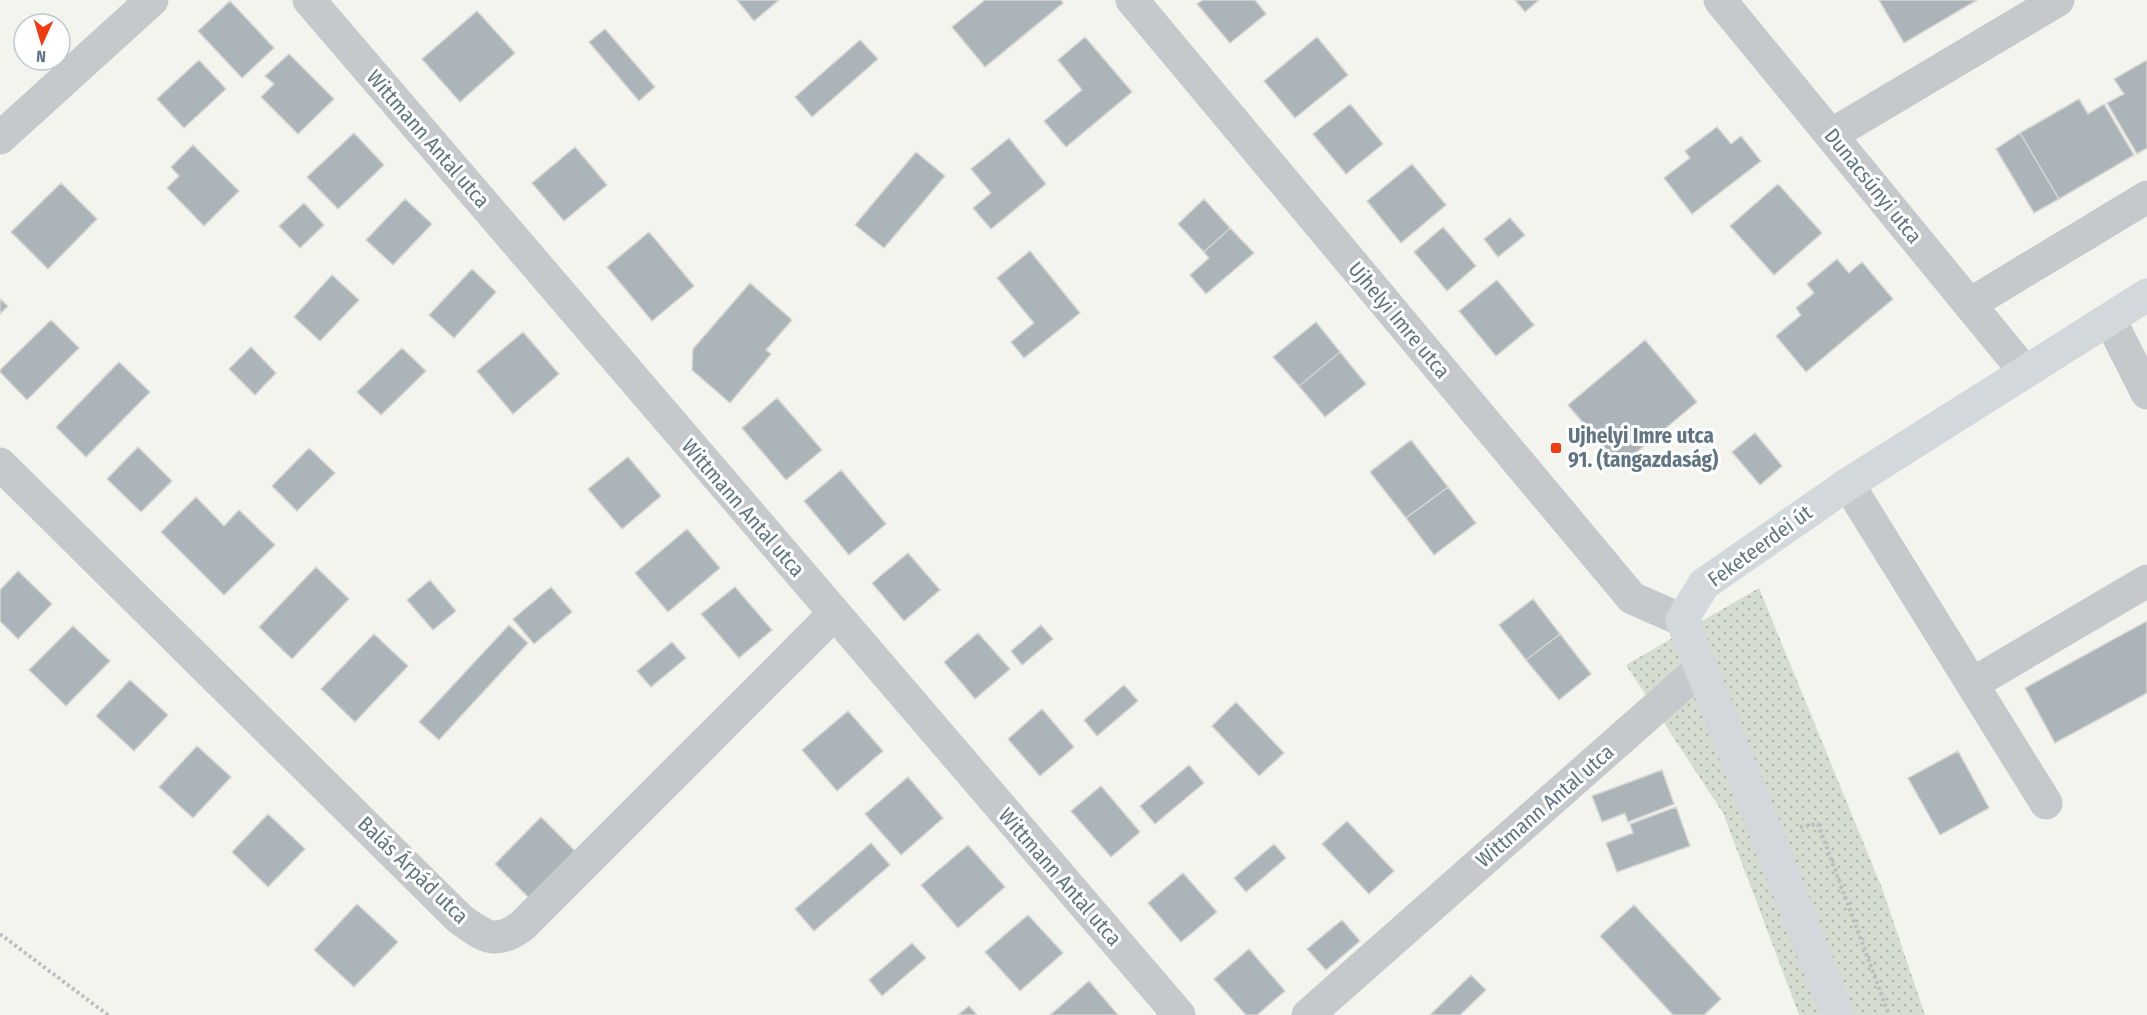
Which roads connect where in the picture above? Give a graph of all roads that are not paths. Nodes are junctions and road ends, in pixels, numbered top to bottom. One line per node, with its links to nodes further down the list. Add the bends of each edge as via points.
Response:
1 (152, 0): 7 (street)
2 (309, 0): 17 (street, Wittmann Antal utca)
3 (1132, 0): 18 (street, Ujhelyi Imre utca, via 1632,598)
4 (1720, 0): 6 (street, Dunacsúnyi utca)
5 (2058, 0): 6 (street)
6 (1831, 135): 10 (street, Dunacsúnyi utca)
7 (0, 138)
8 (2147, 197): 10 (street)
9 (2147, 295): 11 (main road, Feketeerdei út)
10 (1970, 304): 12 (street, Dunacsúnyi utca)
11 (2110, 320): 12 (main road, Feketeerdei út); 13 (street)
12 (2025, 372): 15 (main road, Feketeerdei út)
13 (2147, 393)
14 (0, 464): 17 (street, Balás Árpád utca, via 460,919 493,938 506,936 522,926)
15 (1848, 484): 18 (main road, Feketeerdei út, via 1704,584); 20 (street)
16 (2147, 581): 20 (street)
17 (834, 614): 23 (street, Wittmann Antal utca)
18 (1682, 620): 19 (main road)
19 (1701, 668): 22 (street, Wittmann Antal utca); 24 (main road)
20 (1972, 684): 21 (street)
21 (2046, 803)
22 (1310, 1014)
23 (1179, 1015)
24 (1838, 1015)

